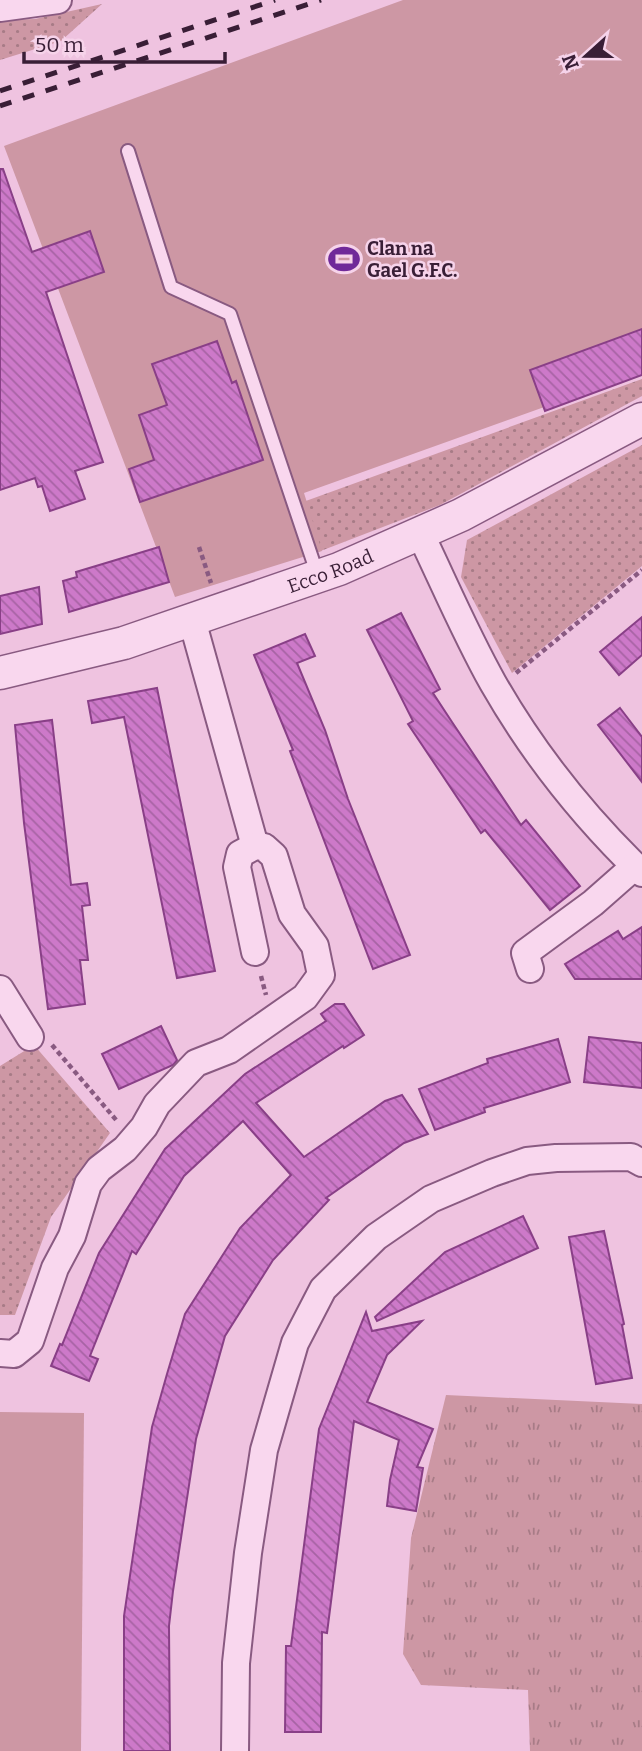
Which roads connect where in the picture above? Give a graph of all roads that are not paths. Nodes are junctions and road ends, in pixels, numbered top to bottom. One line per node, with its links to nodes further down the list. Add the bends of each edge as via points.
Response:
1 (58, 0): 2 (street)
2 (0, 8)
3 (128, 150): 6 (lane, via 172,287 230,314)
4 (642, 419): 5 (street, Ecco Road)
5 (420, 533): 6 (street, Ecco Road); 10 (street, via 497,690 531,746)
6 (318, 576): 7 (street, Ecco Road)
7 (206, 615): 8 (street, Ecco Road, via 124,643); 9 (street)
8 (0, 673)
9 (255, 846): 11 (street, via 240,854 237,867); 16 (street, via 274,856 292,914 316,946 321,975 305,998 229,1050 196,1063 157,1104 125,1149 99,1169 88,1184 30,1341 14,1354)
10 (640, 871): 12 (street, via 525,953)
11 (255, 952)
12 (530, 969)
13 (0, 989): 14 (street)
14 (30, 1037)
15 (642, 1163): 17 (street, via 631,1157 555,1158 527,1161 492,1173 432,1199 376,1237 323,1289 295,1343 264,1450 236,1663)
16 (0, 1353)
17 (235, 1751)

